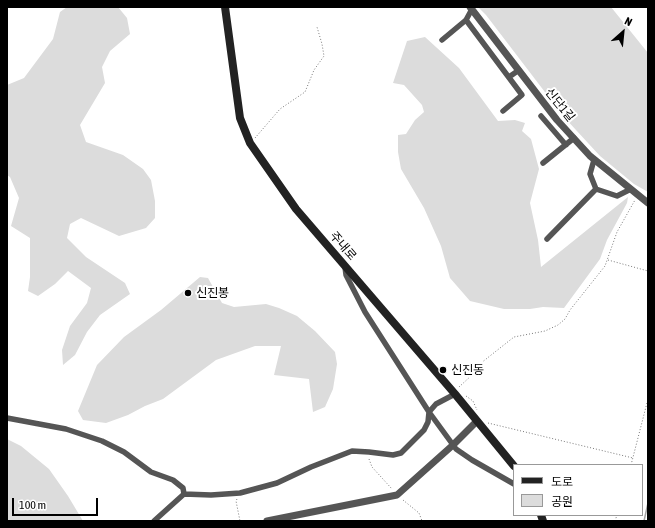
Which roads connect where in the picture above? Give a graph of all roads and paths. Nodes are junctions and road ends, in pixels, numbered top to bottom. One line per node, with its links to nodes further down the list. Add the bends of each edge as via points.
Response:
1 (225, 7): 11 (main road, 주내로, via 240,118)
2 (471, 8): 3 (street); 6 (street, 신단1길)
3 (466, 20): 5 (street); 7 (street)
4 (317, 27): 11 (path, via 324,56 314,70 305,92 280,109)
5 (442, 40)
6 (519, 70): 7 (street); 10 (street, 신단1길)
7 (509, 77): 8 (street, via 522,95)
8 (503, 111)
9 (541, 116): 12 (street)
10 (574, 138): 12 (street); 13 (street, 신단1길)
11 (250, 143): 21 (main road, 주내로, via 296,209)
12 (566, 145): 14 (street)
13 (594, 160): 15 (street, via 590,174); 16 (street, 신단1길)
14 (543, 163)
15 (596, 189): 16 (street, via 617,196); 19 (street)
16 (631, 189): 17 (street, 신단1길)
17 (638, 194): 18 (street, 신단1길); 20 (path, via 617,232)
18 (648, 203)
19 (547, 239)
20 (608, 260): 22 (path); 23 (path, via 565,319 545,331 514,337 481,363)
21 (345, 266): 23 (main road, 주내로); 27 (street, via 346,275 365,312)
22 (648, 271)
23 (454, 393): 27 (street, via 436,404); 29 (main road, 주내로)
24 (467, 396): 26 (path)
25 (648, 399): 33 (path)
26 (478, 411)
27 (429, 412): 31 (street); 32 (street, via 424,430 400,453 393,455)
28 (7, 418): 38 (street, via 66,429 102,441 124,452 150,472 173,480 183,488)
29 (477, 422): 31 (street); 35 (main road, 주내로)
30 (487, 422): 33 (path)
31 (453, 445): 36 (street, via 472,460); 39 (street)
32 (366, 452): 37 (street, via 352,451 277,483); 39 (path, via 372,467)
33 (633, 458): 34 (path)
34 (631, 464)
35 (513, 465)
36 (513, 483)
37 (240, 493): 38 (street); 41 (path, via 236,501)
38 (184, 494): 40 (street)
39 (397, 495): 42 (street); 43 (path, via 419,513)
40 (154, 521)
41 (240, 521)
42 (267, 521)
43 (422, 521)

